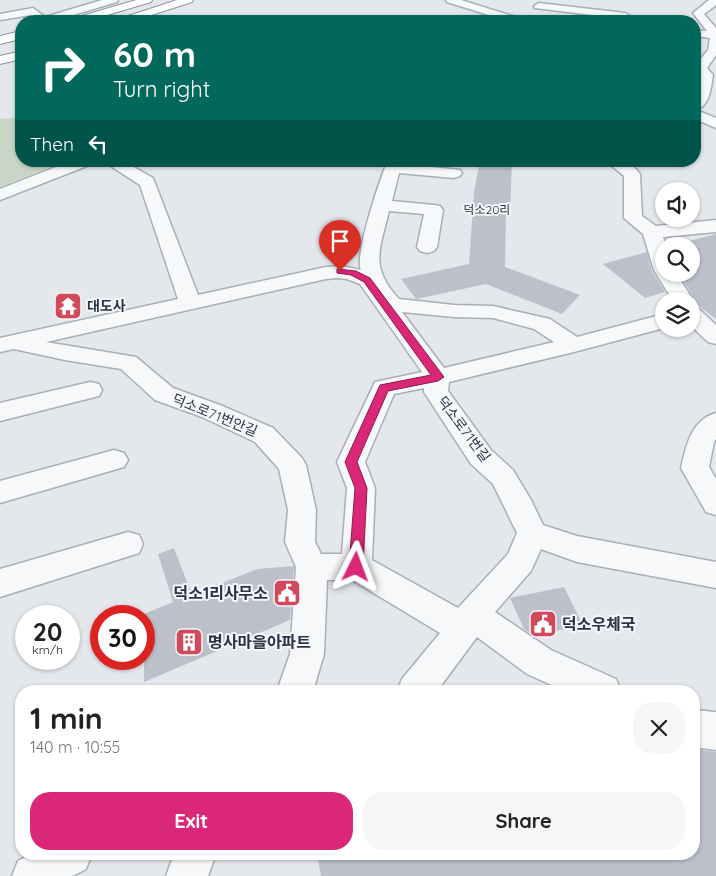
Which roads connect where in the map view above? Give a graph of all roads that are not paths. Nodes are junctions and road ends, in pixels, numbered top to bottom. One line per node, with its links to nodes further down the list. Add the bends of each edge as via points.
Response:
1 (113, 0): 10 (street)
2 (147, 0): 11 (highway)
3 (159, 0): 12 (highway)
4 (189, 0): 13 (highway); 14 (highway)
5 (452, 0): 15 (street)
6 (716, 0): 17 (street)
7 (539, 7): 16 (lane)
8 (25, 15): 9 (street, via 33,11)
9 (37, 15)
10 (56, 15)
11 (96, 15)
12 (118, 15)
13 (140, 15)
14 (151, 15)
15 (499, 15)
16 (626, 15)
17 (699, 15)
18 (701, 18): 23 (street)
19 (15, 21): 20 (street)
20 (1, 28): 21 (highway)
21 (15, 33)
22 (701, 33): 23 (street)
23 (716, 35): 30 (street, via 714,50)
24 (15, 38): 25 (highway)
25 (0, 47)
26 (15, 51): 27 (highway)
27 (0, 54)
28 (15, 57): 29 (highway)
29 (0, 60)
30 (701, 67)
31 (706, 75): 32 (street)
32 (701, 98)
33 (701, 116): 34 (street)
34 (714, 120)
35 (71, 167): 41 (street)
36 (129, 167): 47 (street, via 142,171 147,182)
37 (393, 167): 42 (lane)
38 (409, 167): 40 (street)
39 (638, 168): 44 (street, via 633,218)
40 (454, 173)
41 (0, 196)
42 (381, 206): 46 (street, via 434,210); 54 (lane, via 369,252 369,267 382,294 393,305 493,312 542,324)
43 (716, 226): 44 (street)
44 (652, 232): 45 (street)
45 (655, 242)
46 (427, 247)
47 (190, 302): 53 (street, 덕소로71번길); 55 (street, 덕소로71번길, via 326,273 353,273 367,280)
48 (716, 306): 49 (street)
49 (700, 311)
50 (700, 322): 52 (street)
51 (655, 323): 54 (street)
52 (716, 337)
53 (4, 340): 64 (street, 덕소로71번안길, via 128,362 164,394 264,435 292,465 302,510 300,542)
54 (574, 345): 55 (street)
55 (438, 377): 62 (street, 덕소로71번길, via 436,392 481,457 503,477); 65 (street, via 384,388 351,462 361,488)
56 (90, 390): 57 (street)
57 (0, 412)
58 (716, 422): 61 (street, via 701,439 695,468)
59 (114, 460): 60 (street)
60 (0, 492)
61 (716, 504)
62 (532, 533): 66 (street, via 578,549); 68 (street, via 520,562)
63 (128, 544): 67 (street)
64 (312, 567): 65 (street); 69 (street, 덕소로71번안길, via 307,654)
65 (356, 567): 68 (street)
66 (716, 575)
67 (0, 583)
68 (468, 622): 70 (street); 71 (street, via 539,662)
69 (297, 685)
70 (420, 685)
71 (590, 685)
72 (700, 730): 73 (street)
73 (716, 731)
74 (61, 860): 76 (street)
75 (193, 860): 77 (street)
76 (33, 876)
77 (187, 876)

